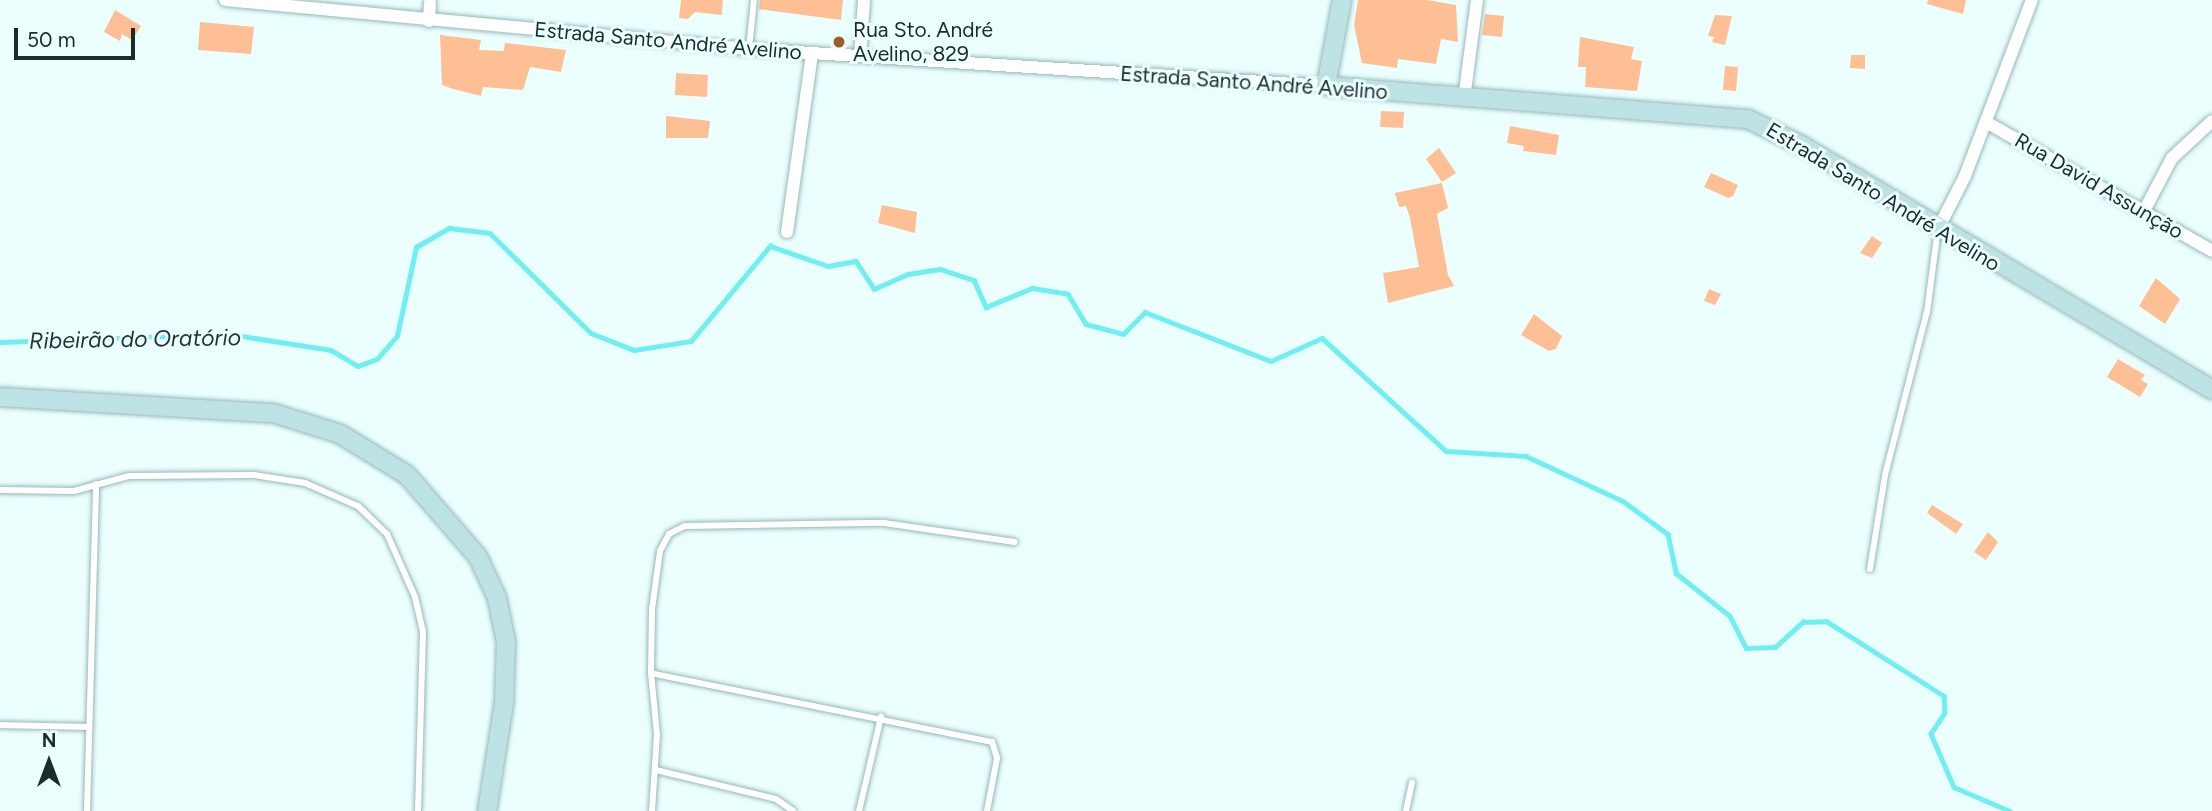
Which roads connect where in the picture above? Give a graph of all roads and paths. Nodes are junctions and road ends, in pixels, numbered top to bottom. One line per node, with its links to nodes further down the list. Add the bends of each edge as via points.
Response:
1 (225, 0): 7 (street, Estrada Santo André Avelino)
2 (754, 0): 10 (lane)
3 (864, 0): 12 (street)
4 (1342, 0): 13 (main road)
5 (1477, 0): 14 (street)
6 (2032, 0): 16 (street)
7 (242, 1): 9 (street, Estrada Santo André Avelino)
8 (430, 1): 9 (street)
9 (429, 21): 10 (street, Estrada Santo André Avelino)
10 (749, 49): 11 (street, Estrada Santo André Avelino)
11 (812, 52): 12 (street, Estrada Santo André Avelino); 19 (street)
12 (860, 56): 13 (street, Estrada Santo André Avelino)
13 (1326, 86): 14 (main road, Estrada Santo André Avelino)
14 (1464, 99): 18 (main road, Estrada Santo André Avelino, via 1672,110 1748,119 1803,146)
15 (2212, 121): 17 (street, via 2172,158)
16 (1986, 122): 17 (street, Rua David Assunção); 18 (street)
17 (2144, 211): 20 (street, Rua David Assunção)
18 (1938, 229): 21 (main road, Estrada Santo André Avelino); 26 (lane, via 1927,312 1885,475)
19 (787, 232)
20 (2212, 251)
21 (2212, 390)
22 (0, 397): 35 (main road, via 273,412 340,434 407,475 478,556 497,598 506,642 504,703)
23 (96, 484): 24 (lane, via 74,491); 30 (lane); 34 (lane, via 129,476 282,478 335,494 372,517 387,534 415,597 423,632)
24 (0, 490)
25 (1015, 542): 27 (lane, via 884,523 685,526 669,534 660,551 650,634)
26 (1870, 569)
27 (651, 673): 28 (lane); 31 (lane)
28 (881, 717): 38 (lane); 39 (lane, via 992,742 996,758)
29 (0, 725): 30 (lane)
30 (88, 727): 33 (lane)
31 (656, 770): 36 (lane); 37 (lane, via 776,799)
32 (1412, 783): 40 (lane)
33 (87, 811)
34 (418, 811)
35 (487, 811)
36 (652, 811)
37 (793, 811)
38 (859, 811)
39 (987, 811)
40 (1406, 811)

